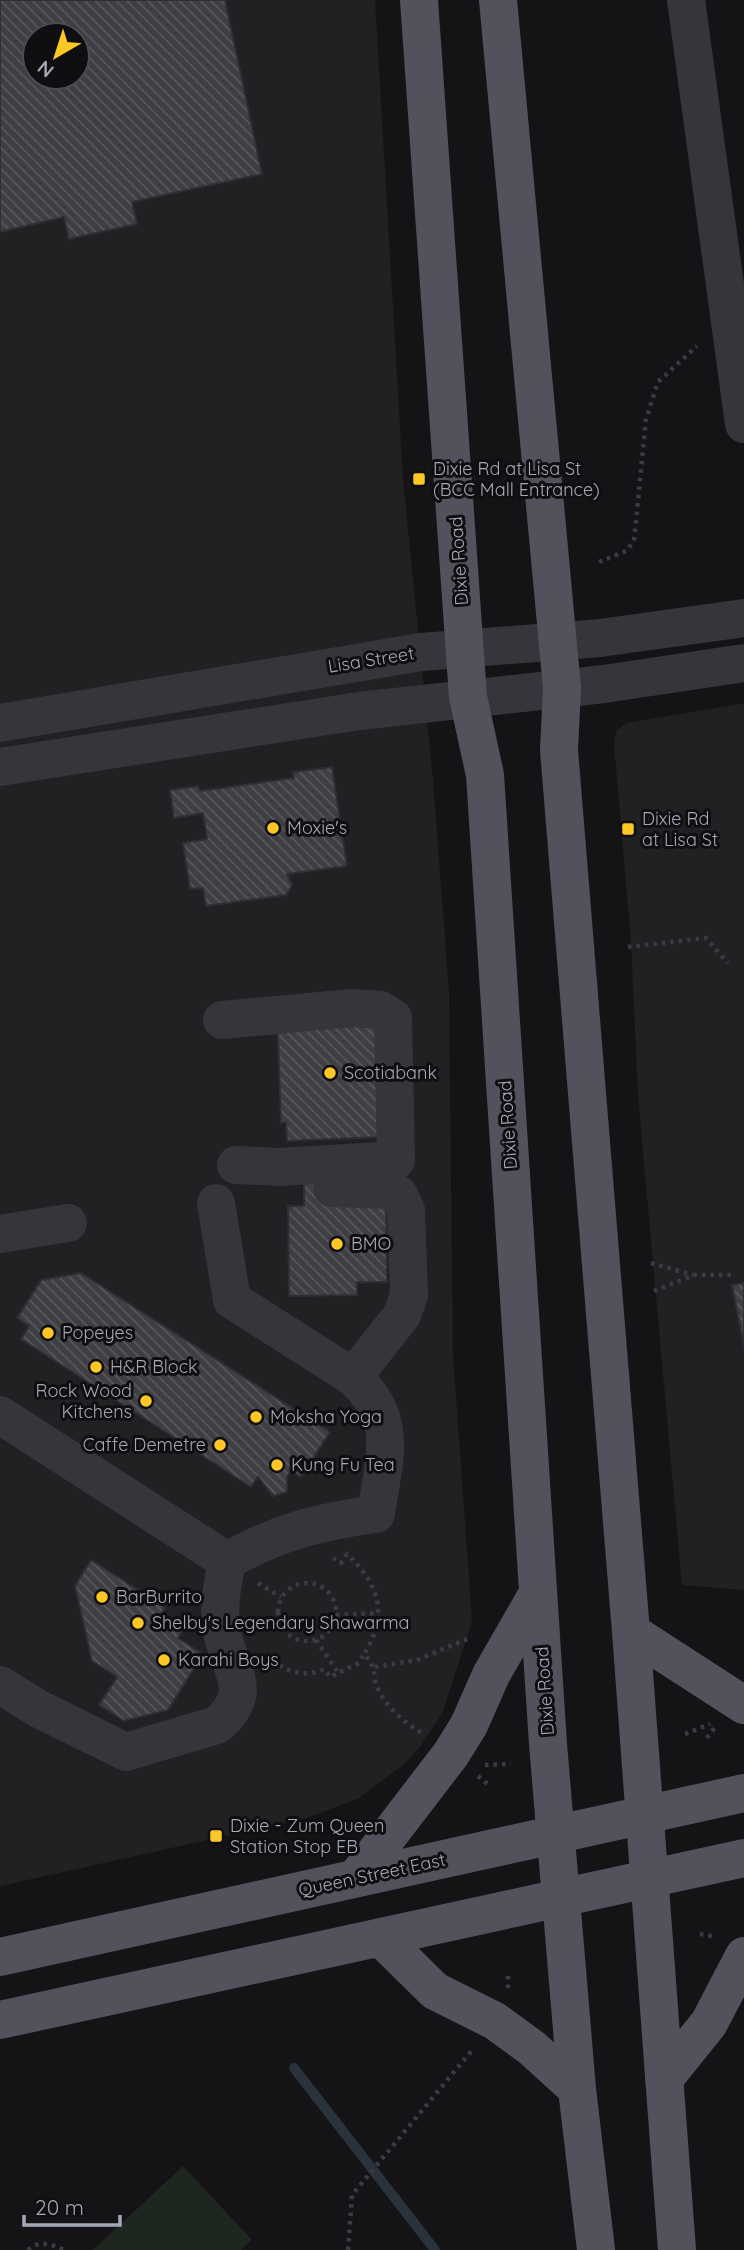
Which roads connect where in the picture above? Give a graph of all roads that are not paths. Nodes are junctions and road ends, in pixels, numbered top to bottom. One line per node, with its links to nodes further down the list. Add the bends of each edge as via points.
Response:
1 (418, 0): 7 (main road, Dixie Road)
2 (498, 0): 6 (main road)
3 (686, 0): 4 (street)
4 (744, 424)
5 (744, 618): 6 (street, Lisa Street)
6 (558, 641): 7 (street, Lisa Street); 9 (main road)
7 (465, 648): 10 (main road, Dixie Road); 11 (street, Lisa Street)
8 (744, 663): 9 (street)
9 (562, 688): 10 (street); 21 (main road, via 559,750)
10 (468, 697): 12 (street); 20 (main road, Dixie Road, via 485,775)
11 (0, 723)
12 (0, 767)
13 (222, 1020): 14 (street, via 352,1008 381,1010 393,1018 396,1160 279,1167)
14 (229, 1186): 17 (street, via 232,1300); 17 (street, via 384,1188 404,1202 406,1306)
15 (68, 1223): 16 (street)
16 (0, 1234)
17 (353, 1377): 19 (street, via 382,1413 387,1435 376,1514 287,1531)
18 (0, 1415): 19 (street)
19 (248, 1576): 22 (street, via 219,1599 223,1637 239,1688 229,1715 217,1725 125,1752)
20 (538, 1593): 26 (main road, Dixie Road); 28 (main road, via 451,1754)
21 (631, 1632): 23 (main road); 25 (main road)
22 (0, 1685)
23 (744, 1705)
24 (744, 1793): 25 (main road, Queen Street East)
25 (644, 1815): 26 (main road, Queen Street East); 29 (main road)
26 (556, 1834): 28 (main road, Queen Street East); 30 (main road, Dixie Road)
27 (744, 1858): 29 (main road)
28 (356, 1878): 33 (main road, Queen Street East)
29 (649, 1878): 30 (main road); 35 (main road)
30 (561, 1898): 31 (main road); 36 (main road, Dixie Road)
31 (380, 1937): 34 (main road); 36 (main road, via 435,1991 495,2021)
32 (744, 1956): 35 (main road, via 709,2023)
33 (0, 1957)
34 (0, 2021)
35 (664, 2079): 38 (main road)
36 (577, 2089): 37 (main road, Dixie Road)
37 (596, 2250)
38 (677, 2250)

